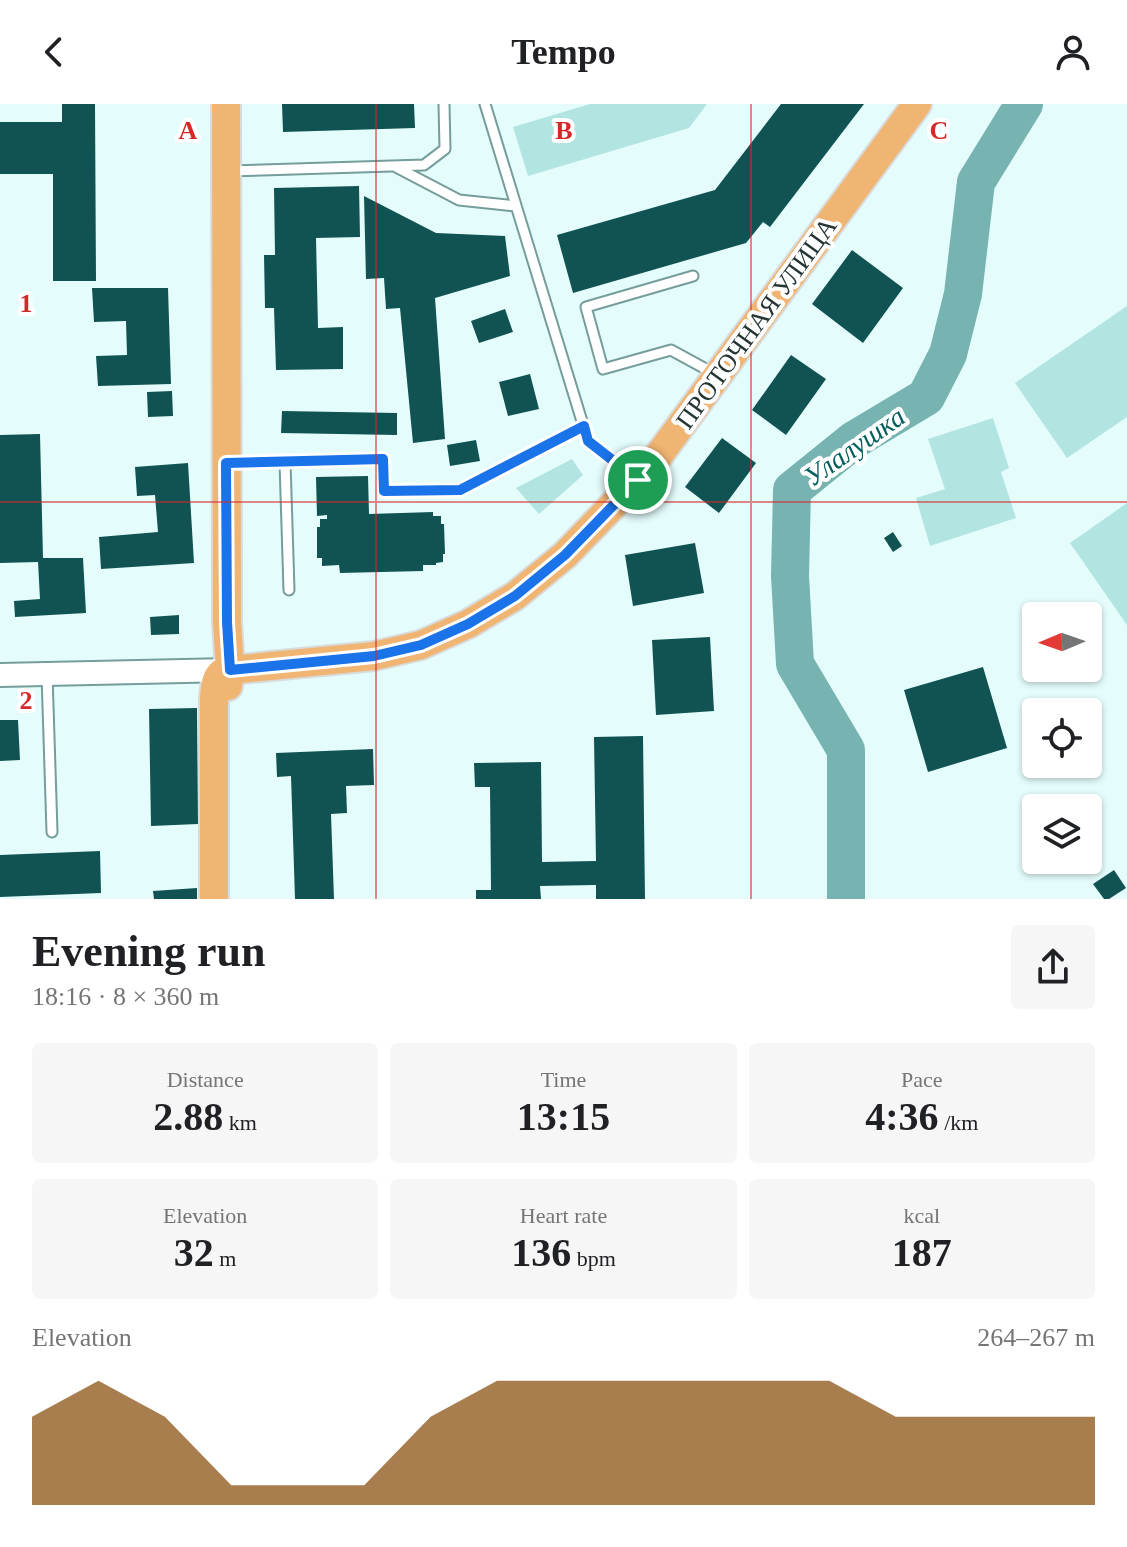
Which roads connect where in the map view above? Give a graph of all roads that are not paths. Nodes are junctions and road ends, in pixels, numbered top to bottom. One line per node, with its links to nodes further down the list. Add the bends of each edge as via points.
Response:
1 (226, 104): 6 (main road)
2 (444, 104): 5 (lane, via 445,149 424,165)
3 (485, 104): 7 (lane)
4 (917, 104): 9 (main road, ПРОТОЧНАЯ УЛИЦА)
5 (393, 166): 6 (lane); 7 (lane, via 459,200)
6 (225, 171): 12 (main road)
7 (516, 206): 10 (lane)
8 (693, 276): 9 (lane, via 586,307 603,369 671,350)
9 (718, 375): 13 (main road, ПРОТОЧНАЯ УЛИЦА)
10 (584, 426): 11 (lane, via 460,490 384,491 383,459); 13 (lane, via 588,441)
11 (285, 462): 12 (lane); 14 (lane)
12 (226, 463): 15 (main road)
13 (638, 480): 15 (main road, ПРОТОЧНАЯ УЛИЦА, via 565,555 515,596 468,624 421,645 374,656)
14 (289, 590)
15 (230, 670): 16 (street, ПРОТОЧНАЯ УЛИЦА); 19 (main road, via 218,677 215,692); 20 (main road)
16 (47, 674): 17 (street, ПРОТОЧНАЯ УЛИЦА); 18 (lane)
17 (0, 675)
18 (52, 832)
19 (214, 899)
20 (231, 899)

